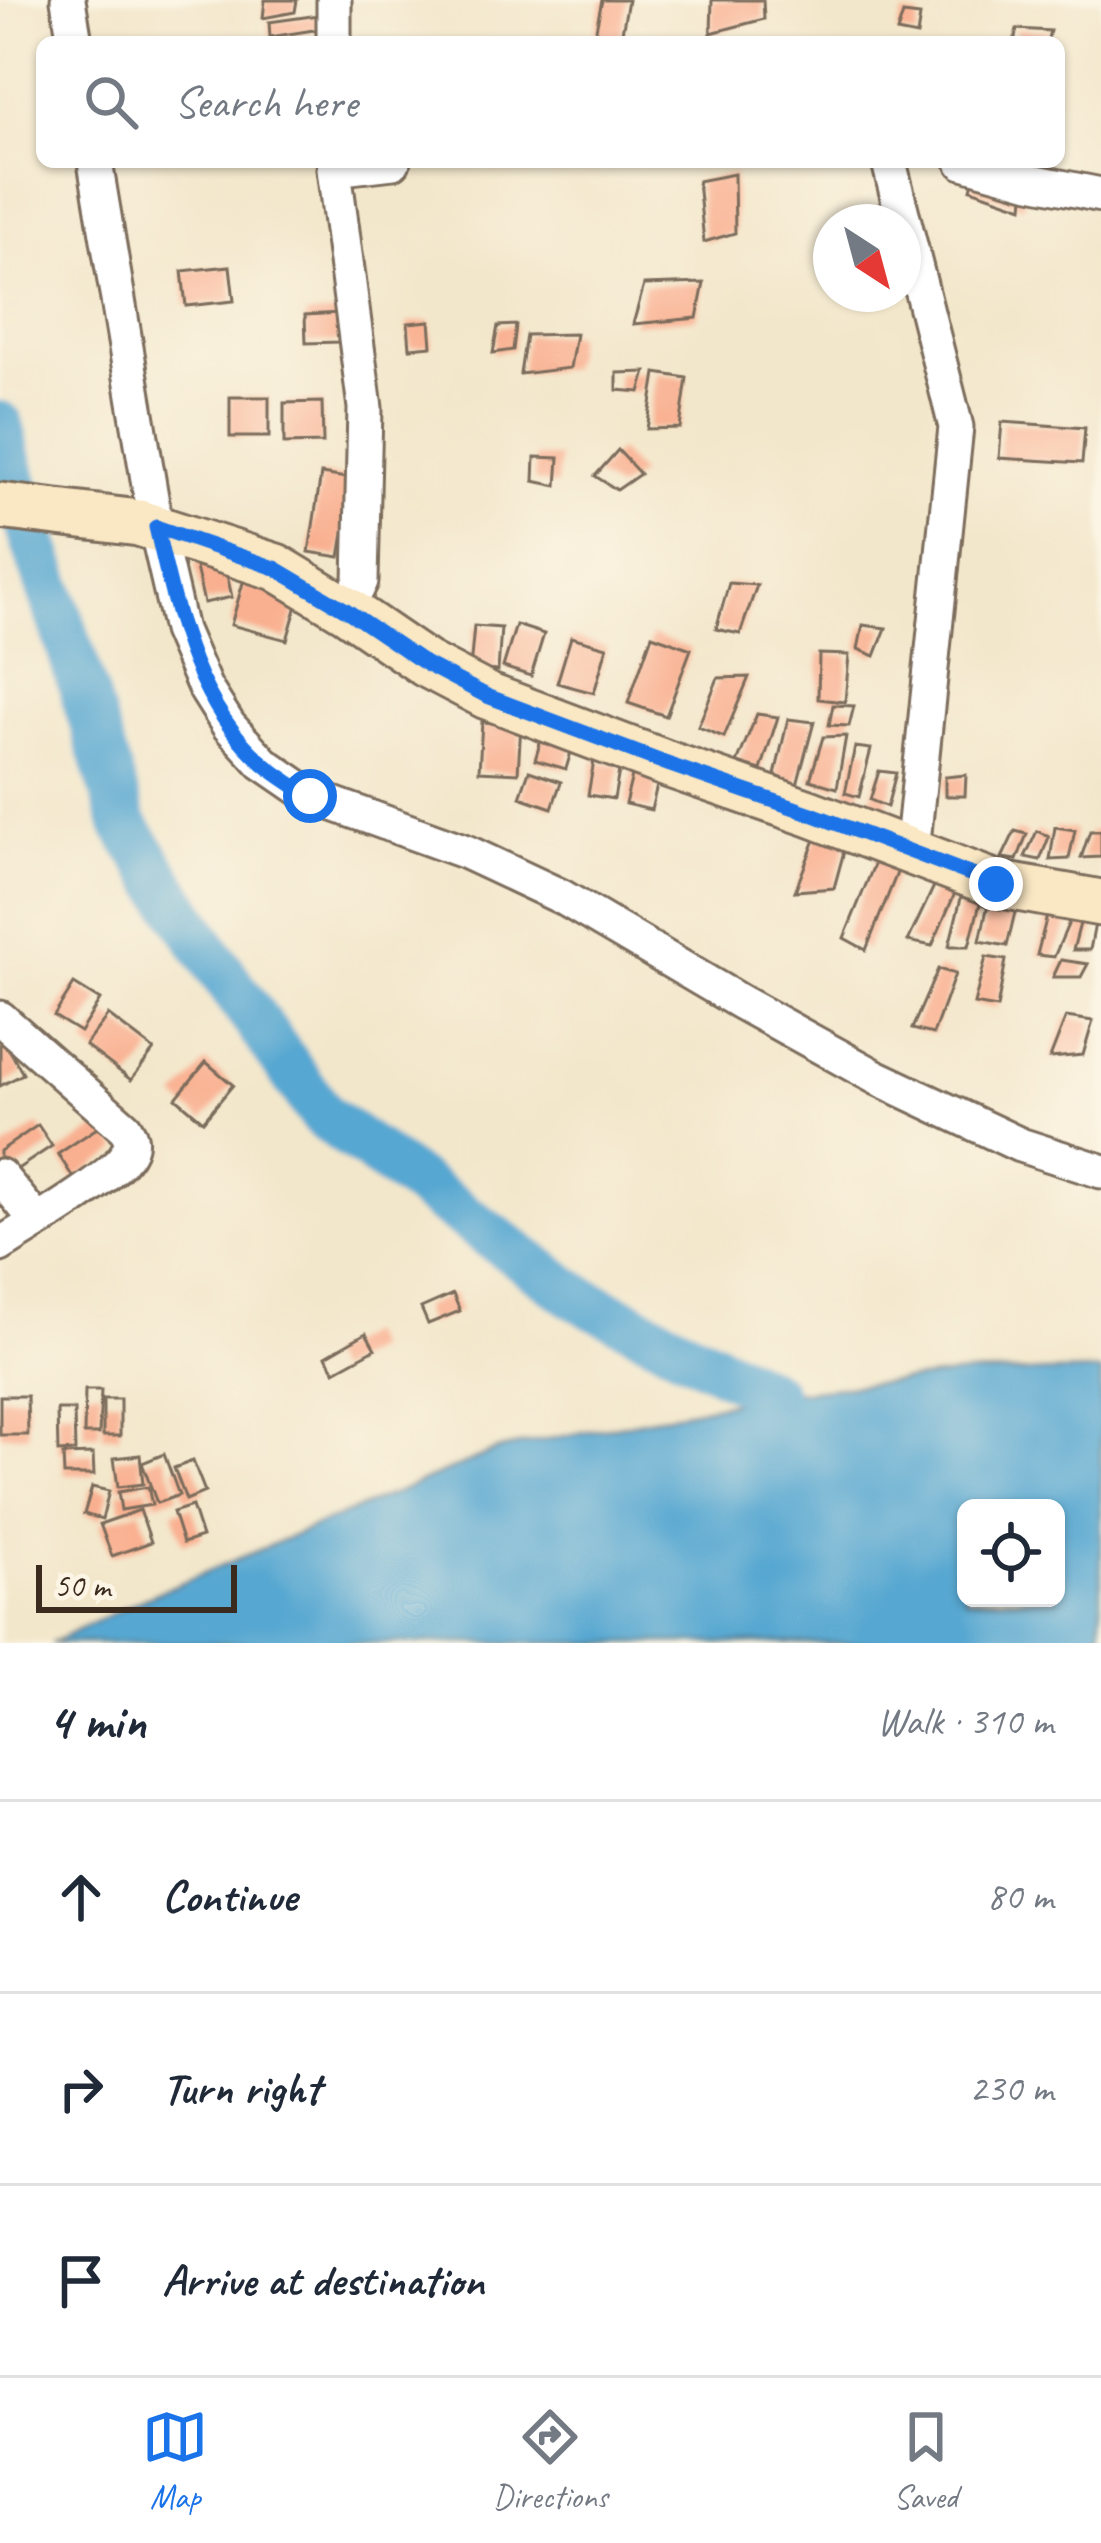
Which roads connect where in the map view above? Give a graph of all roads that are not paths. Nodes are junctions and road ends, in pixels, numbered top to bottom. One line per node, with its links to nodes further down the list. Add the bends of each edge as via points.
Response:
1 (68, 0): 3 (street)
2 (334, 0): 4 (street)
3 (74, 36)
4 (334, 36)
5 (96, 168): 11 (street)
6 (334, 168): 12 (street, via 365,408 361,581)
7 (891, 168): 13 (street, via 956,427)
8 (984, 168): 9 (street)
9 (1101, 195)
10 (0, 506): 11 (main road)
11 (148, 525): 12 (main road, via 275,568); 16 (street, via 205,688 263,764 310,796 466,852 562,897 876,1077)
12 (346, 610): 13 (main road, via 487,696)
13 (912, 852): 14 (main road, via 996,884)
14 (1101, 903)
15 (0, 1018): 18 (street, via 131,1138 113,1171)
16 (1101, 1172)
17 (0, 1177): 18 (street)
18 (37, 1221): 19 (street)
19 (0, 1245)

